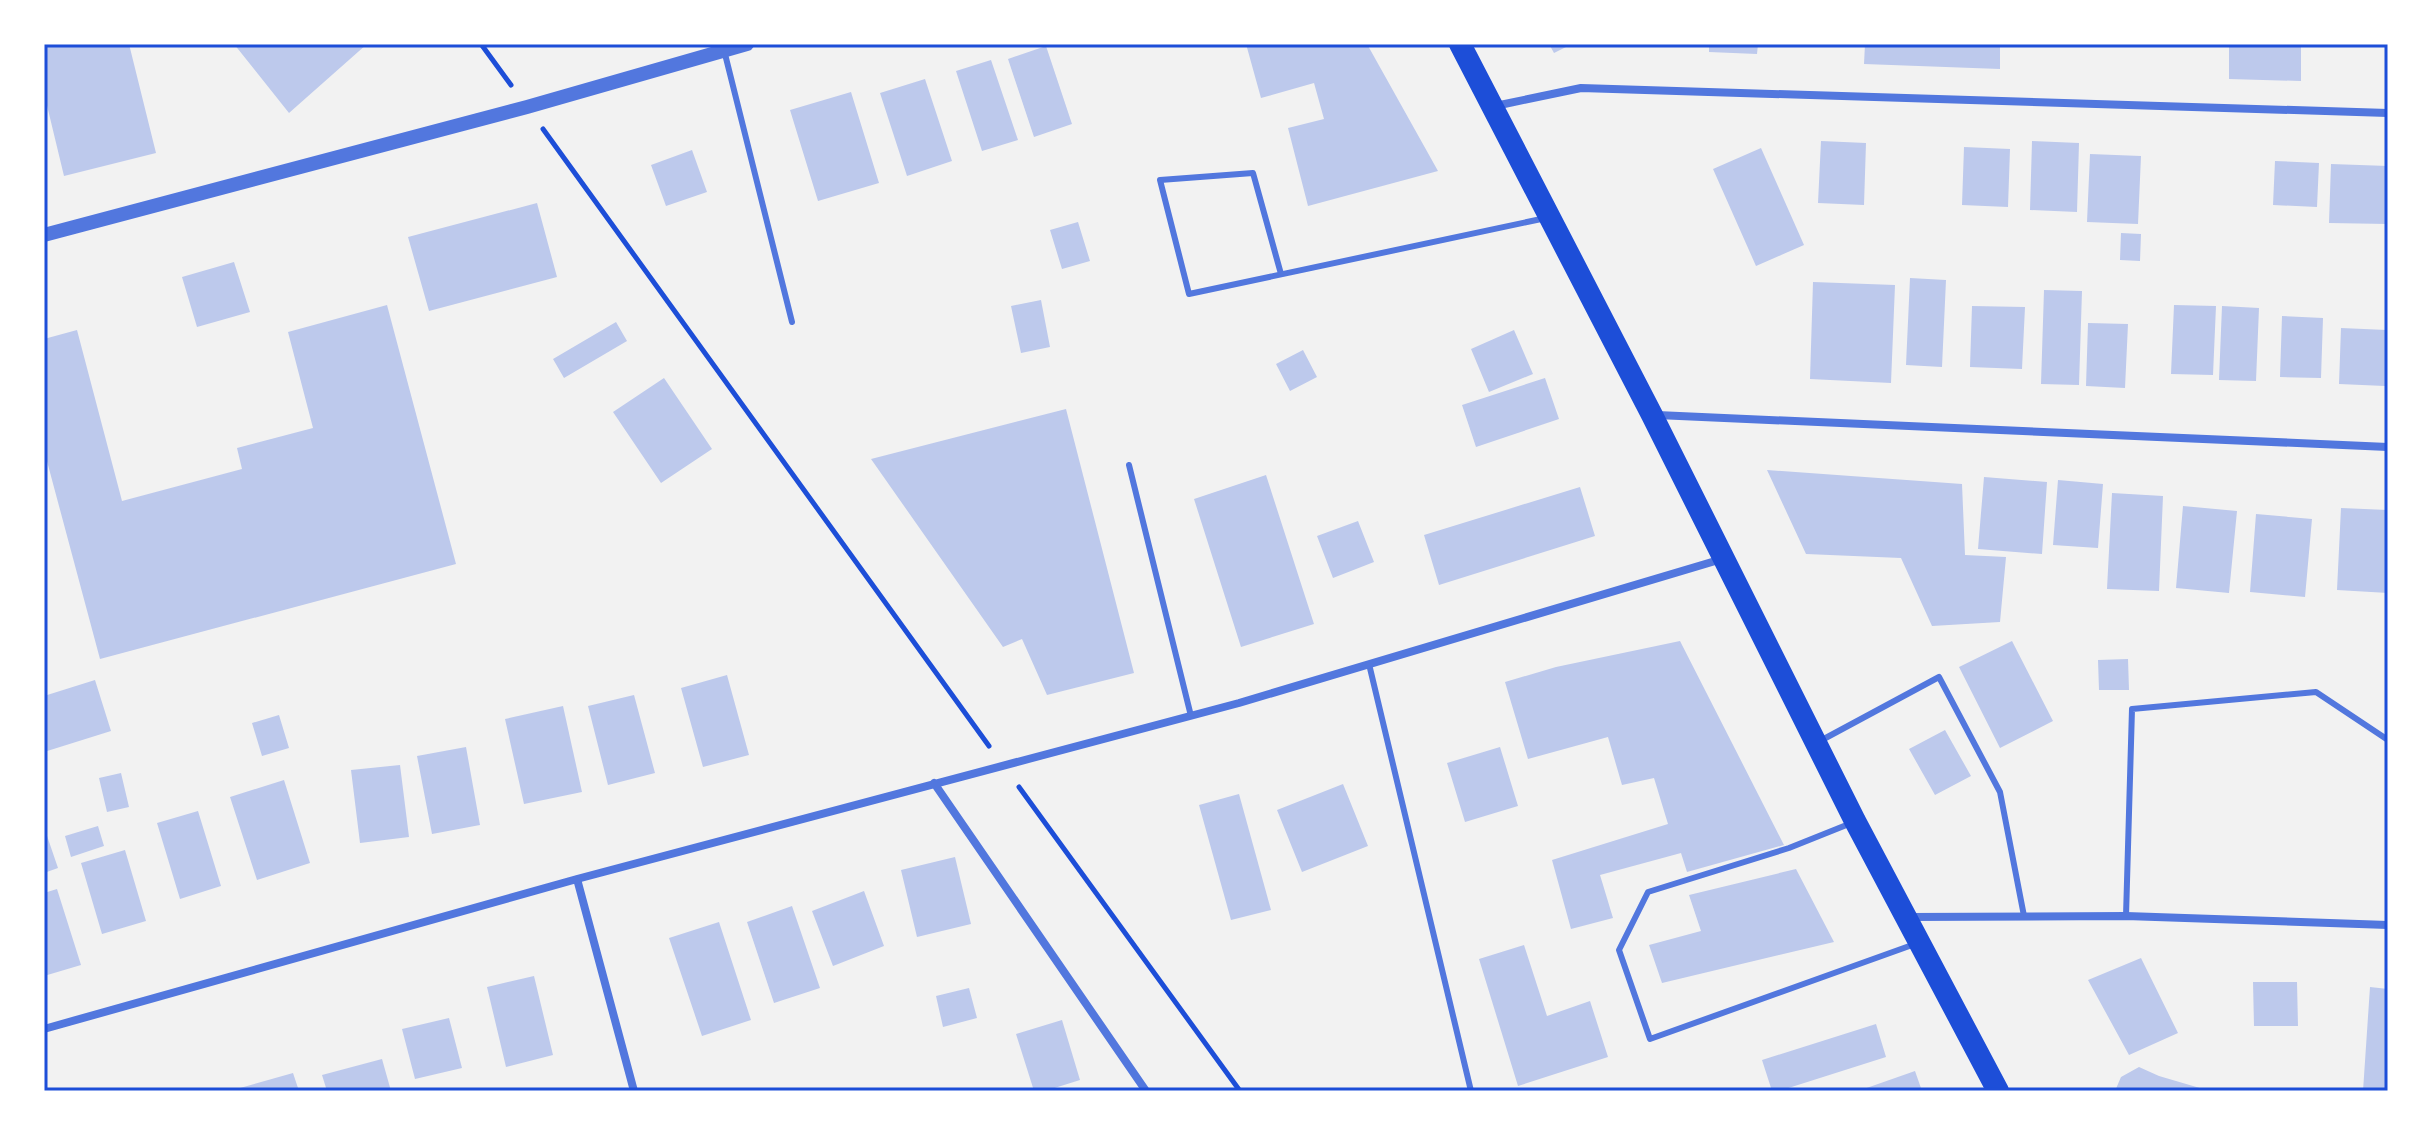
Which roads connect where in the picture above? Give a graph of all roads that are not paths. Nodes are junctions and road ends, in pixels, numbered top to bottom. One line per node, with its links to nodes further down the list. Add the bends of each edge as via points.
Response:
1 (747, 44): 3 (street)
2 (1460, 44): 4 (highway)
3 (724, 50): 7 (street); 9 (lane)
4 (1492, 107): 5 (street, via 1581,88); 6 (highway)
5 (2388, 113)
6 (1549, 217): 8 (lane); 10 (highway)
7 (44, 235)
8 (1281, 274): 8 (lane, via 1189,294 1160,180 1253,173)
9 (792, 322)
10 (1652, 415): 11 (street); 13 (highway)
11 (2388, 447)
12 (1129, 465): 15 (lane)
13 (1723, 559): 14 (street); 17 (highway)
14 (1369, 664): 15 (street); 29 (lane)
15 (1191, 716): 18 (street)
16 (2388, 740): 22 (lane, via 2316,692 2132,709)
17 (1817, 743): 19 (highway); 21 (lane, via 1939,677 2000,792)
18 (934, 783): 20 (street); 28 (street)
19 (1855, 821): 23 (highway); 25 (lane, via 1789,848 1648,892 1619,950 1650,1039)
20 (577, 879): 26 (street); 27 (street)
21 (2024, 916): 22 (street); 23 (street)
22 (2126, 916): 24 (street)
23 (1904, 917): 25 (highway)
24 (2388, 925)
25 (1918, 943): 30 (highway)
26 (44, 1029)
27 (634, 1091)
28 (1146, 1091)
29 (1471, 1091)
30 (1998, 1091)

